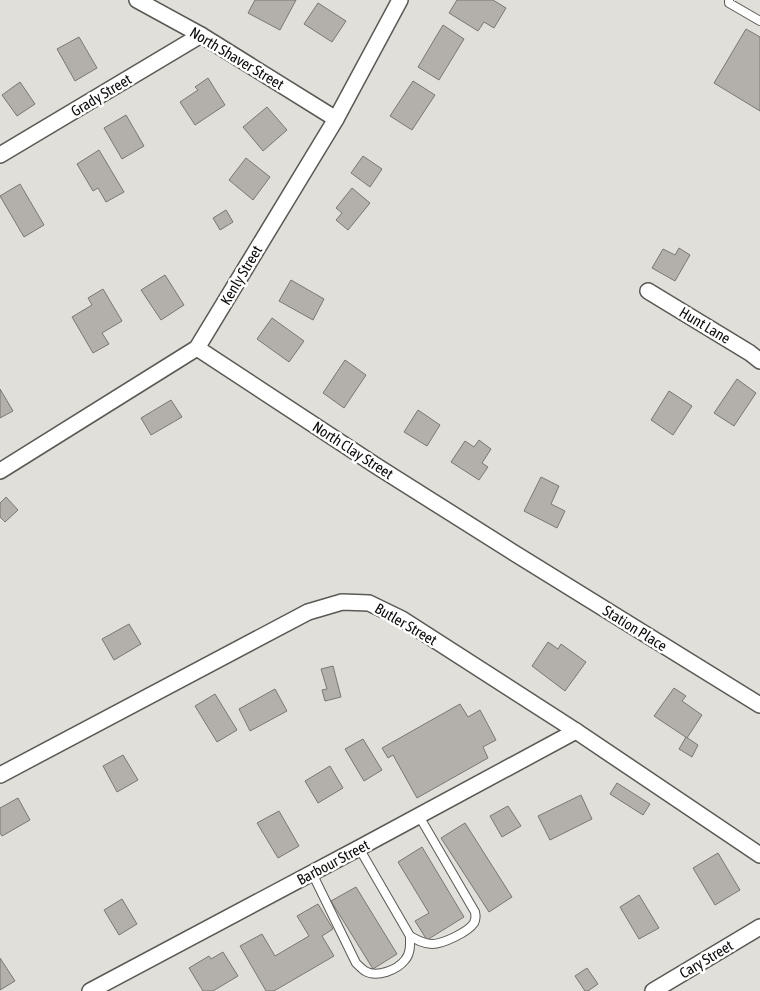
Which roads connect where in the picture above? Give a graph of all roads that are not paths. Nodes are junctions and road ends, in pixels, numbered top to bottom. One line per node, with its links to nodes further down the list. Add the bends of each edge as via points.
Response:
1 (137, 0): 5 (street, North Shaver Street)
2 (400, 0): 6 (street, Kenly Street)
3 (729, 0): 4 (lane)
4 (760, 21)
5 (201, 35): 6 (street, North Shaver Street); 7 (street, Grady Street)
6 (336, 119): 9 (street, Kenly Street)
7 (0, 155)
8 (648, 291): 10 (street, Hunt Lane, via 736,343)
9 (197, 348): 11 (street, Kenly Street); 12 (street, North Clay Street)
10 (760, 361)
11 (0, 471)
12 (511, 551): 13 (street, Station Place)
13 (760, 704)
14 (576, 731): 15 (street, Butler Street, via 402,618 369,603 342,602 308,612); 16 (street, Barbour Street); 18 (street, Butler Street)
15 (0, 775)
16 (419, 816): 17 (street, Barbour Street); 21 (lane, via 476,918 473,925 458,935 434,944)
17 (359, 848): 19 (street, Barbour Street); 21 (lane)
18 (760, 854)
19 (312, 873): 21 (lane, via 356,963 366,971 382,973 402,963 410,950); 22 (street, Barbour Street)
20 (760, 927): 23 (street, Cary Street)
21 (410, 936)
22 (90, 991)
23 (653, 991)

